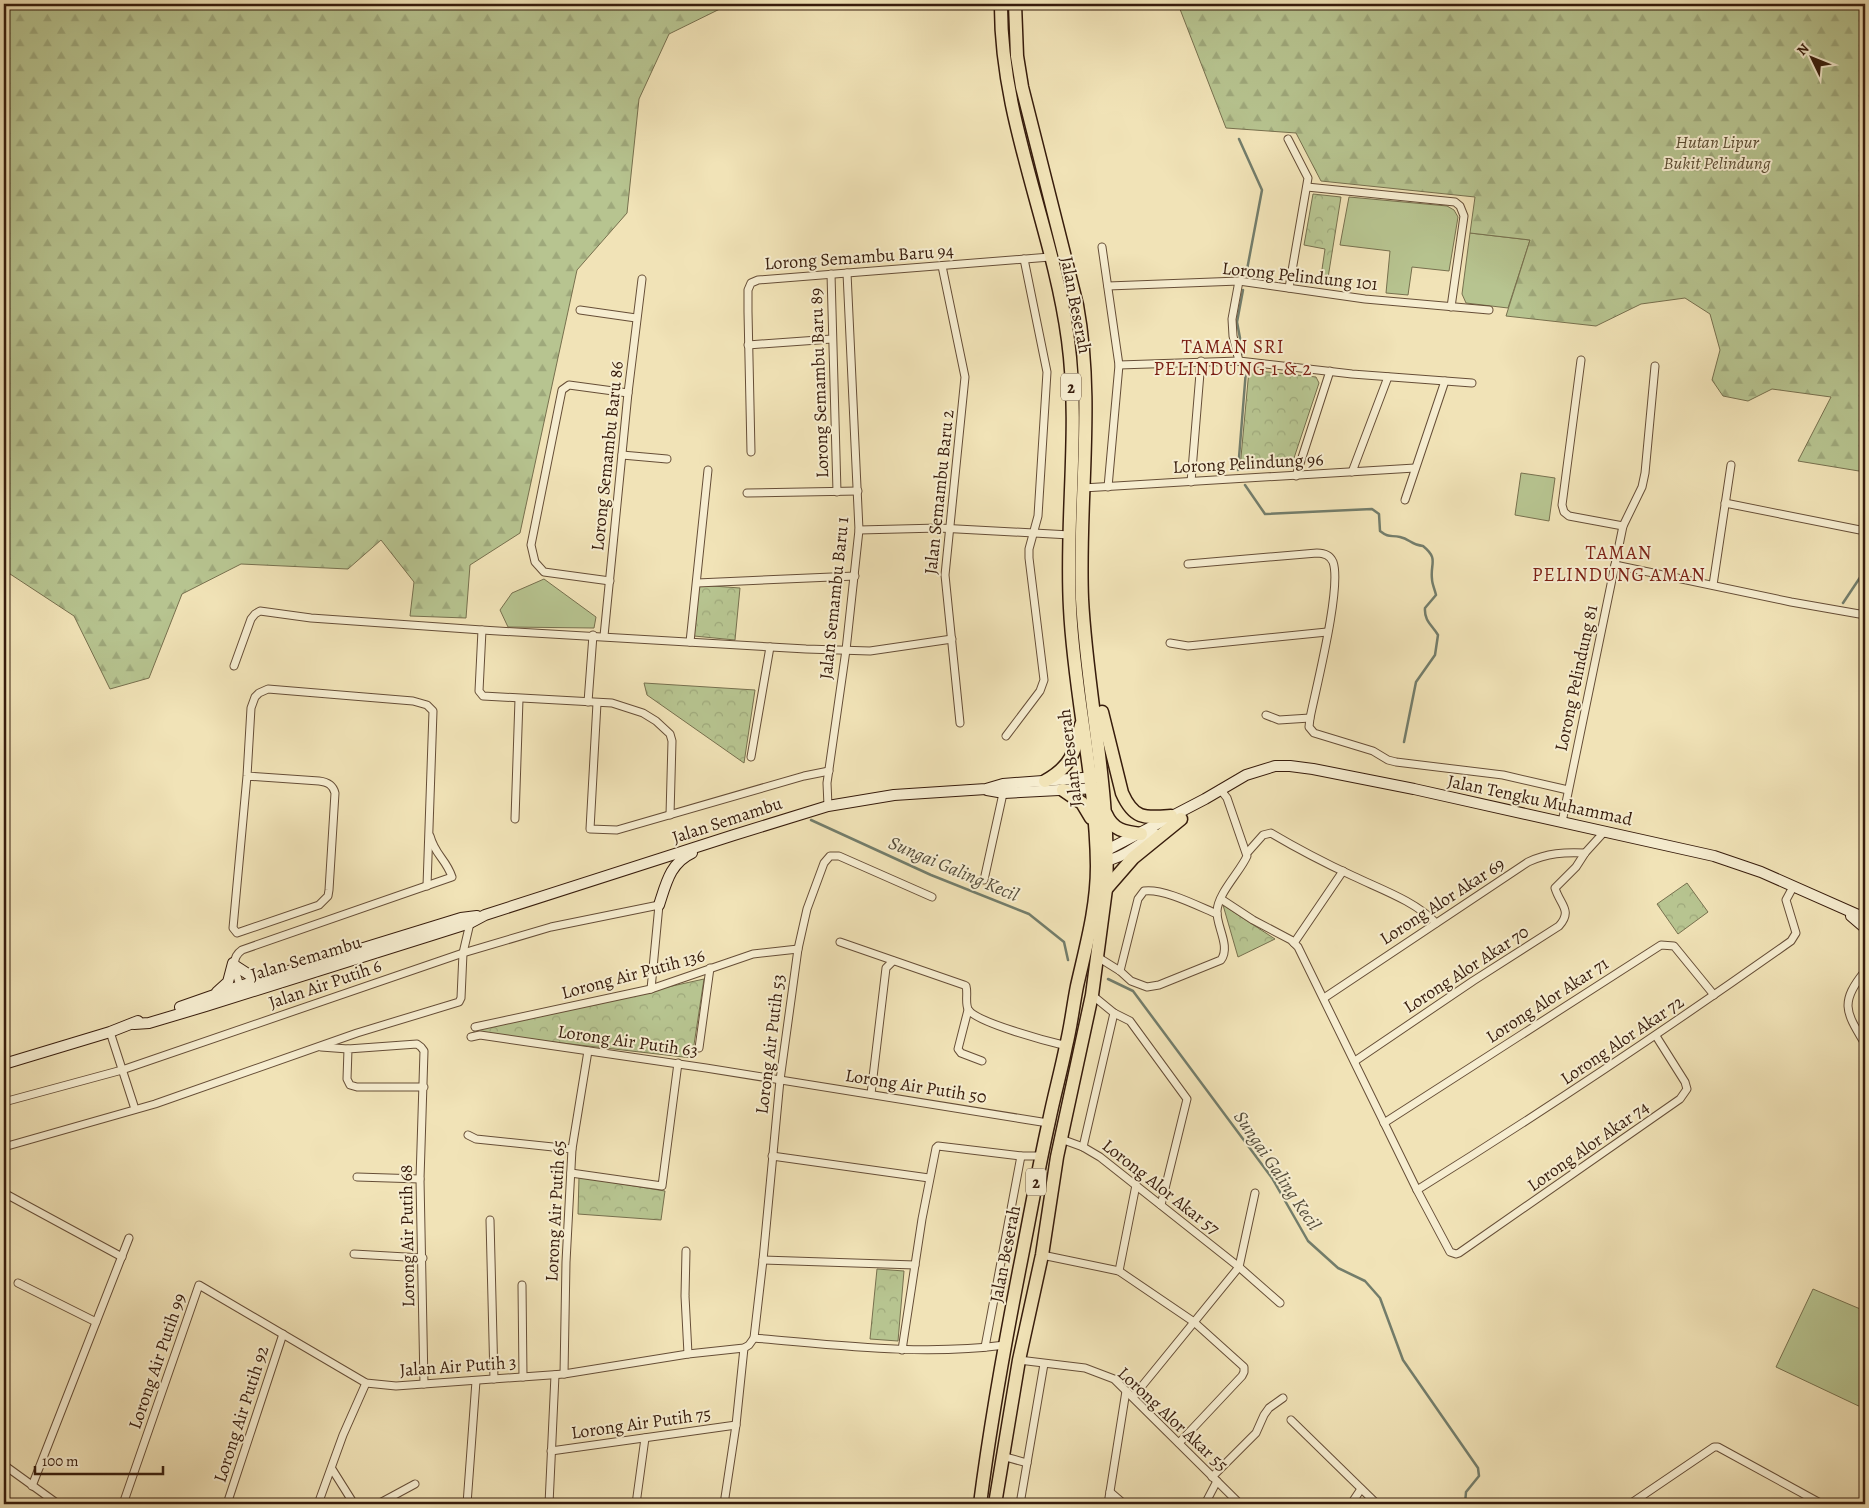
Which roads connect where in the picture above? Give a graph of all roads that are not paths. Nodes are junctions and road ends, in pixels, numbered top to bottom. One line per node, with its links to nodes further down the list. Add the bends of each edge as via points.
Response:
1 (1002, 4): 6 (highway, Jalan Beserah / 2, via 1001,28 1010,90)
2 (1015, 4): 41 (highway, Jalan Beserah / 2, via 1022,87 1082,336 1085,403)
3 (1288, 138): 4 (street, via 1308,178)
4 (1307, 187): 14 (street); 15 (street, via 1455,202 1460,206 1464,216)
5 (1102, 247): 13 (street)
6 (1050, 257): 7 (street, Lorong Semambu Baru 94); 52 (highway, Jalan Beserah / 2, via 1068,340 1072,439)
7 (1024, 259): 8 (street, Lorong Semambu Baru 94); 51 (street, via 1047,372 1038,516)
8 (942, 266): 9 (street, Lorong Semambu Baru 94); 49 (street, Jalan Semambu Baru 2, via 964,377)
9 (847, 273): 10 (street, Lorong Semambu Baru 94); 42 (street, Jalan Semambu Baru 1)
10 (831, 274): 19 (street, Lorong Semambu Baru 89); 20 (street, Lorong Semambu Baru 94, via 751,283 748,290)
11 (642, 279): 18 (street, Lorong Semambu Baru 86)
12 (1239, 281): 13 (street, Lorong Pelindung 101); 14 (street, Lorong Pelindung 101); 23 (street, via 1232,319)
13 (1108, 286): 24 (street)
14 (1289, 288): 15 (street, Lorong Pelindung 101)
15 (1451, 307): 17 (street, Lorong Pelindung 101)
16 (580, 310): 18 (street)
17 (1489, 310)
18 (636, 318): 30 (street, Lorong Semambu Baru 86)
19 (832, 339): 20 (street); 43 (street, Lorong Semambu Baru 89)
20 (748, 346): 31 (street, Lorong Semambu Baru 94)
21 (1580, 360): 47 (street, via 1562,505 1569,516)
22 (1201, 361): 23 (street); 24 (street); 39 (street)
23 (1239, 361): 26 (street)
24 (1119, 366): 40 (street)
25 (1655, 366): 47 (street, Lorong Pelindung 81, via 1645,473 1642,487)
26 (1330, 372): 27 (street); 38 (street)
27 (1388, 377): 28 (street); 37 (street)
28 (1445, 381): 29 (street); 35 (street)
29 (1472, 383)
30 (628, 393): 32 (street, Lorong Semambu Baru 86); 56 (street, via 569,385 561,391 531,545 532,555 544,572)
31 (751, 452)
32 (622, 455): 33 (street); 56 (street, Lorong Semambu Baru 86)
33 (667, 459)
34 (1731, 465): 46 (street)
35 (1415, 468): 37 (street, Lorong Pelindung 96); 45 (street)
36 (708, 470): 57 (street)
37 (1352, 472): 38 (street, Lorong Pelindung 96)
38 (1296, 476): 39 (street, Lorong Pelindung 96)
39 (1191, 482): 40 (street, Lorong Pelindung 96)
40 (1108, 487): 41 (street, Lorong Pelindung 96)
41 (1083, 488): 59 (highway, Jalan Beserah / 2)
42 (858, 491): 43 (street, Lorong Semambu Baru 89); 48 (street, Jalan Semambu Baru 1)
43 (838, 492): 44 (street, Lorong Semambu Baru 89)
44 (747, 493)
45 (1405, 500)
46 (1726, 504): 50 (street); 58 (street)
47 (1623, 526): 54 (street, Lorong Pelindung 81)
48 (859, 530): 49 (street); 55 (street, Jalan Semambu Baru 1)
49 (949, 530): 51 (street); 65 (street, Jalan Semambu Baru 2, via 945,587)
50 (1865, 531)
51 (1033, 533): 52 (street); 78 (street, via 1029,558 1043,686)
52 (1070, 535): 75 (highway, Jalan Beserah / 2, via 1070,609)
53 (1188, 564): 62 (street, via 1325,554 1333,562 1334,591)
54 (1615, 565): 58 (street); 87 (street, Lorong Pelindung 81)
55 (855, 576): 57 (street); 69 (street, Jalan Semambu Baru 1)
56 (610, 581): 64 (street, Lorong Semambu Baru 86)
57 (696, 583): 66 (street)
58 (1713, 585): 60 (street)
59 (1083, 608): 83 (highway, Jalan Beserah / 2); 91 (highway, via 1102,715 1122,793 1131,809 1144,818)
60 (1865, 615)
61 (482, 630): 63 (street); 70 (street, via 311,618 260,611 251,619); 71 (street, via 481,694)
62 (1327, 632): 67 (street, via 1188,646); 76 (street)
63 (593, 635): 64 (street); 72 (street)
64 (604, 636): 66 (street)
65 (952, 639): 69 (street, via 870,651); 77 (street, Jalan Semambu Baru 2)
66 (690, 642): 68 (street)
67 (1170, 643)
68 (770, 647): 69 (street); 79 (street)
69 (846, 650): 80 (street, Jalan Semambu Baru 1)
70 (234, 666)
71 (519, 699): 72 (street); 92 (street)
72 (588, 702): 73 (street)
73 (597, 703): 90 (street, via 643,713 670,734 673,747); 90 (street, via 590,829 617,830)
74 (1266, 714): 76 (street, via 1279,720)
75 (1083, 716): 82 (highway, via 1070,760); 83 (highway, Jalan Beserah / 2)
76 (1310, 718): 87 (street, via 1309,727 1314,734 1374,751 1388,760 1503,775)
77 (960, 723)
78 (1006, 736)
79 (752, 757)
80 (829, 771): 88 (street, Jalan Semambu Baru 1); 90 (street)
81 (247, 776): 81 (street, via 320,781 334,787 329,890 319,906 237,933 233,928); 96 (street, via 251,708 255,697 263,690 424,703 433,711)
82 (1045, 781): 83 (main road, Jalan Semambu); 84 (main road, Jalan Semambu)
83 (1096, 783): 86 (main road, Jalan Semambu); 89 (highway, Jalan Beserah / 2); 94 (highway, Jalan Beserah / 2)
84 (1004, 788): 86 (main road, Jalan Semambu); 88 (main road, Jalan Semambu, via 894,795); 103 (street)
85 (1220, 789): 91 (main road, Jalan Tengku Muhammad); 93 (main road, Jalan Tengku Muhammad, via 1261,769 1275,766 1312,768); 99 (street, via 1227,798)
86 (1063, 790): 94 (highway, via 1086,807)
87 (1568, 790): 93 (street, Lorong Pelindung 81)
88 (828, 806): 98 (main road, Jalan Semambu)
89 (1105, 812): 97 (highway, via 1110,822 1120,830); 101 (highway, Jalan Beserah / 2)
90 (670, 815)
91 (1176, 817): 97 (main road, Jalan Tengku Muhammad); 101 (main road, Jalan Tengku Muhammad, via 1124,854); 106 (highway)
92 (515, 819)
93 (1562, 822): 95 (main road, Jalan Tengku Muhammad)
94 (1095, 827): 101 (highway, Jalan Beserah / 2)
95 (1605, 831): 100 (street); 105 (main road, Jalan Tengku Muhammad, via 1714,856)
96 (430, 833): 104 (street); 104 (street, via 434,850 446,863 452,877)
97 (1140, 834): 101 (main road, Jalan Tengku Muhammad)
98 (734, 835): 109 (main road, via 685,856 676,864); 112 (main road, Jalan Semambu)
99 (1246, 853): 102 (street, via 1263,835 1271,833); 108 (street)
100 (1585, 853): 115 (street, Lorong Alor Akar 69, via 1539,857); 150 (street, Lorong Alor Akar 70, via 1555,888 1566,910 1559,926)
101 (1102, 856): 106 (highway, Jalan Beserah / 2); 144 (highway, Jalan Beserah / 2)
102 (1342, 871): 115 (street, via 1403,900); 118 (street)
103 (984, 880)
104 (427, 886): 123 (street, via 242,950 234,957)
105 (1793, 886): 110 (main road, Jalan Tengku Muhammad); 132 (street, Lorong Alor Akar 72, via 1786,900 1795,928 1794,937)
106 (1106, 889): 121 (highway, Jalan Beserah / 2)
107 (932, 897): 119 (street, Lorong Air Putih 53, via 839,856 830,856 824,863 808,908)
108 (1221, 899): 111 (street); 118 (street)
109 (660, 905): 120 (street, Jalan Air Putih 6, via 551,927); 129 (street)
110 (1843, 909): 113 (main road, Jalan Tengku Muhammad); 116 (main road)
111 (1217, 914): 125 (street, via 1224,946 1221,960 1151,986 1136,984); 125 (street, via 1179,898 1144,891 1138,899)
112 (485, 915): 114 (main road, Jalan Semambu); 127 (main road, Jalan Semambu, via 461,918)
113 (1865, 918)
114 (470, 923): 120 (street); 130 (main road, Jalan Semambu)
115 (1436, 923): 134 (street, Lorong Alor Akar 69)
116 (1865, 928)
117 (840, 942): 122 (street)
118 (1294, 943): 134 (street)
119 (798, 949): 124 (street, Lorong Air Putih 136, via 754,954); 154 (street, Lorong Air Putih 53)
120 (463, 952): 145 (street, via 459,1002); 153 (street, Jalan Air Putih 6)
121 (1096, 956): 125 (street); 131 (highway, Jalan Beserah / 2)
122 (893, 961): 136 (street, via 966,986); 156 (street, via 886,968)
123 (234, 964): 127 (main road, via 251,976); 128 (street); 135 (main road, via 228,982)
124 (710, 968): 129 (street, Lorong Air Putih 136); 146 (street)
125 (1120, 971)
126 (1865, 972): 143 (street, via 1848,1001 1850,1020)
127 (275, 976): 128 (main road, Jalan Semambu)
128 (240, 986): 130 (main road); 133 (main road); 135 (main road, Jalan Semambu)
129 (651, 988): 139 (street, Lorong Air Putih 136)
130 (250, 992): 133 (main road, Jalan Semambu)
131 (1092, 995): 137 (street); 162 (highway, Jalan Beserah / 2)
132 (1714, 995): 141 (street, Lorong Alor Akar 72); 160 (street, Lorong Alor Akar 71, via 1674,946 1661,945)
133 (233, 998): 138 (main road, Jalan Semambu, via 149,1023)
134 (1324, 998): 150 (street)
135 (205, 999): 138 (main road, Jalan Semambu)
136 (968, 1010): 144 (street, via 1017,1033); 149 (street, via 958,1049)
137 (1114, 1013): 163 (street); 177 (street, via 1130,1021 1187,1099)
138 (134, 1024): 140 (main road, Jalan Semambu)
139 (475, 1027)
140 (110, 1032): 152 (main road, Jalan Semambu); 153 (street)
141 (1656, 1036): 174 (street, Lorong Alor Akar 72); 174 (street, Lorong Alor Akar 74, via 1685,1082 1687,1088 1680,1099 1459,1253 1450,1252)
142 (471, 1037): 148 (street, Lorong Air Putih 63, via 480,1035)
143 (1865, 1044)
144 (1067, 1046): 159 (highway, Jalan Beserah / 2)
145 (318, 1047): 147 (street); 158 (street)
146 (700, 1048)
147 (348, 1049): 155 (street, via 348,1082 357,1087); 155 (street, Lorong Air Putih 68, via 422,1046)
148 (588, 1051): 151 (street, Lorong Air Putih 63); 165 (street, Lorong Air Putih 65)
149 (982, 1061)
150 (1354, 1061): 160 (street)
151 (678, 1063): 154 (street, Lorong Air Putih 63); 169 (street, via 662,1186)
152 (4, 1064)
153 (122, 1070): 157 (street, Jalan Air Putih 6); 158 (street)
154 (780, 1080): 156 (street, Lorong Air Putih 50); 166 (street, Lorong Air Putih 53)
155 (424, 1087): 172 (street, Lorong Air Putih 68)
156 (871, 1094): 159 (street, Lorong Air Putih 50)
157 (4, 1102)
158 (135, 1109): 164 (street)
159 (1048, 1123): 168 (highway, Jalan Beserah / 2)
160 (1384, 1123): 174 (street)
161 (468, 1135): 165 (street, via 476,1139)
162 (1061, 1138): 163 (street, Lorong Alor Akar 57); 182 (highway, Jalan Beserah / 2)
163 (1083, 1147): 173 (street, Lorong Alor Akar 57)
164 (4, 1148)
165 (572, 1149): 169 (street, Lorong Air Putih 65)
166 (772, 1156): 171 (street); 185 (street, Lorong Air Putih 53)
167 (1021, 1156): 168 (street); 171 (street, via 938,1146); 198 (street)
168 (1041, 1156): 197 (highway, Jalan Beserah / 2)
169 (571, 1173): 204 (street, Lorong Air Putih 65)
170 (357, 1177): 172 (street)
171 (929, 1178): 186 (street)
172 (420, 1179): 184 (street, Lorong Air Putih 68)
173 (1136, 1185): 177 (street, Lorong Alor Akar 57); 188 (street)
174 (1417, 1190)
175 (4, 1193): 183 (street)
176 (1255, 1193): 187 (street)
177 (1161, 1204): 187 (street, Lorong Alor Akar 57)
178 (490, 1220): 207 (street)
179 (129, 1238): 183 (street)
180 (686, 1251): 201 (street)
181 (354, 1254): 184 (street)
182 (1042, 1255): 188 (street); 202 (highway, Jalan Beserah / 2)
183 (122, 1257): 193 (street)
184 (422, 1258): 210 (street, Lorong Air Putih 68)
185 (763, 1260): 186 (street); 196 (street, Lorong Air Putih 53)
186 (915, 1265): 200 (street)
187 (1239, 1267): 192 (street, Lorong Alor Akar 57); 194 (street)
188 (1119, 1271): 194 (street)
189 (18, 1283): 193 (street)
190 (199, 1285): 195 (street, Jalan Air Putih 3); 229 (street, Lorong Air Putih 99)
191 (522, 1285): 206 (street)
192 (1280, 1303)
193 (96, 1322): 225 (street)
194 (1194, 1322): 212 (street); 217 (street, via 1244,1367 1244,1372)
195 (283, 1334): 209 (street, Jalan Air Putih 3); 230 (street, Lorong Air Putih 92)
196 (754, 1338): 199 (street); 200 (street)
197 (1005, 1345): 198 (street); 238 (highway, Jalan Beserah / 2)
198 (985, 1347): 200 (street)
199 (744, 1348): 201 (street, Jalan Air Putih 3); 215 (street)
200 (902, 1350)
201 (688, 1354): 204 (street, Jalan Air Putih 3)
202 (1018, 1360): 203 (street, Lorong Alor Akar 55); 219 (highway, Jalan Beserah / 2)
203 (1044, 1364): 211 (street, Lorong Alor Akar 55, via 1085,1368 1114,1379); 220 (street)
204 (564, 1374): 205 (street, Jalan Air Putih 3)
205 (555, 1375): 206 (street, Jalan Air Putih 3); 218 (street)
206 (522, 1377): 207 (street, Jalan Air Putih 3)
207 (494, 1379): 208 (street, Jalan Air Putih 3)
208 (476, 1381): 210 (street, Jalan Air Putih 3); 234 (street)
209 (366, 1382): 210 (street, Jalan Air Putih 3, via 396,1386); 222 (street)
210 (424, 1384)
211 (1126, 1391): 212 (street, Lorong Alor Akar 55); 227 (street)
212 (1133, 1397): 217 (street, Lorong Alor Akar 55)
213 (1283, 1398): 223 (street, via 1270,1408 1256,1434)
214 (1291, 1420): 226 (street)
215 (736, 1425): 216 (street, Lorong Air Putih 75); 237 (street)
216 (645, 1438): 218 (street, Lorong Air Putih 75); 236 (street)
217 (1179, 1443): 223 (street, Lorong Alor Akar 55)
218 (551, 1452): 235 (street)
219 (1002, 1456): 220 (street); 239 (highway, Jalan Beserah / 2)
220 (1027, 1463): 240 (street)
221 (4, 1465): 225 (street)
222 (332, 1469): 231 (street); 232 (street)
223 (1215, 1479): 243 (street); 244 (street, Lorong Alor Akar 55)
224 (415, 1484): 233 (street)
225 (32, 1486): 228 (street)
226 (1361, 1489): 245 (street); 246 (street)
227 (1110, 1492): 241 (street); 242 (street)
228 (58, 1504)
229 (123, 1504)
230 (227, 1504)
231 (318, 1504)
232 (354, 1504)
233 (378, 1504)
234 (467, 1504)
235 (549, 1504)
236 (636, 1504)
237 (724, 1504)
238 (980, 1504)
239 (995, 1504)
240 (1020, 1504)
241 (1108, 1504)
242 (1124, 1504)
243 (1205, 1504)
244 (1240, 1504)
245 (1351, 1504)
246 (1377, 1504)
247 (1630, 1504): 248 (street, via 1718,1446)
248 (1822, 1504)

